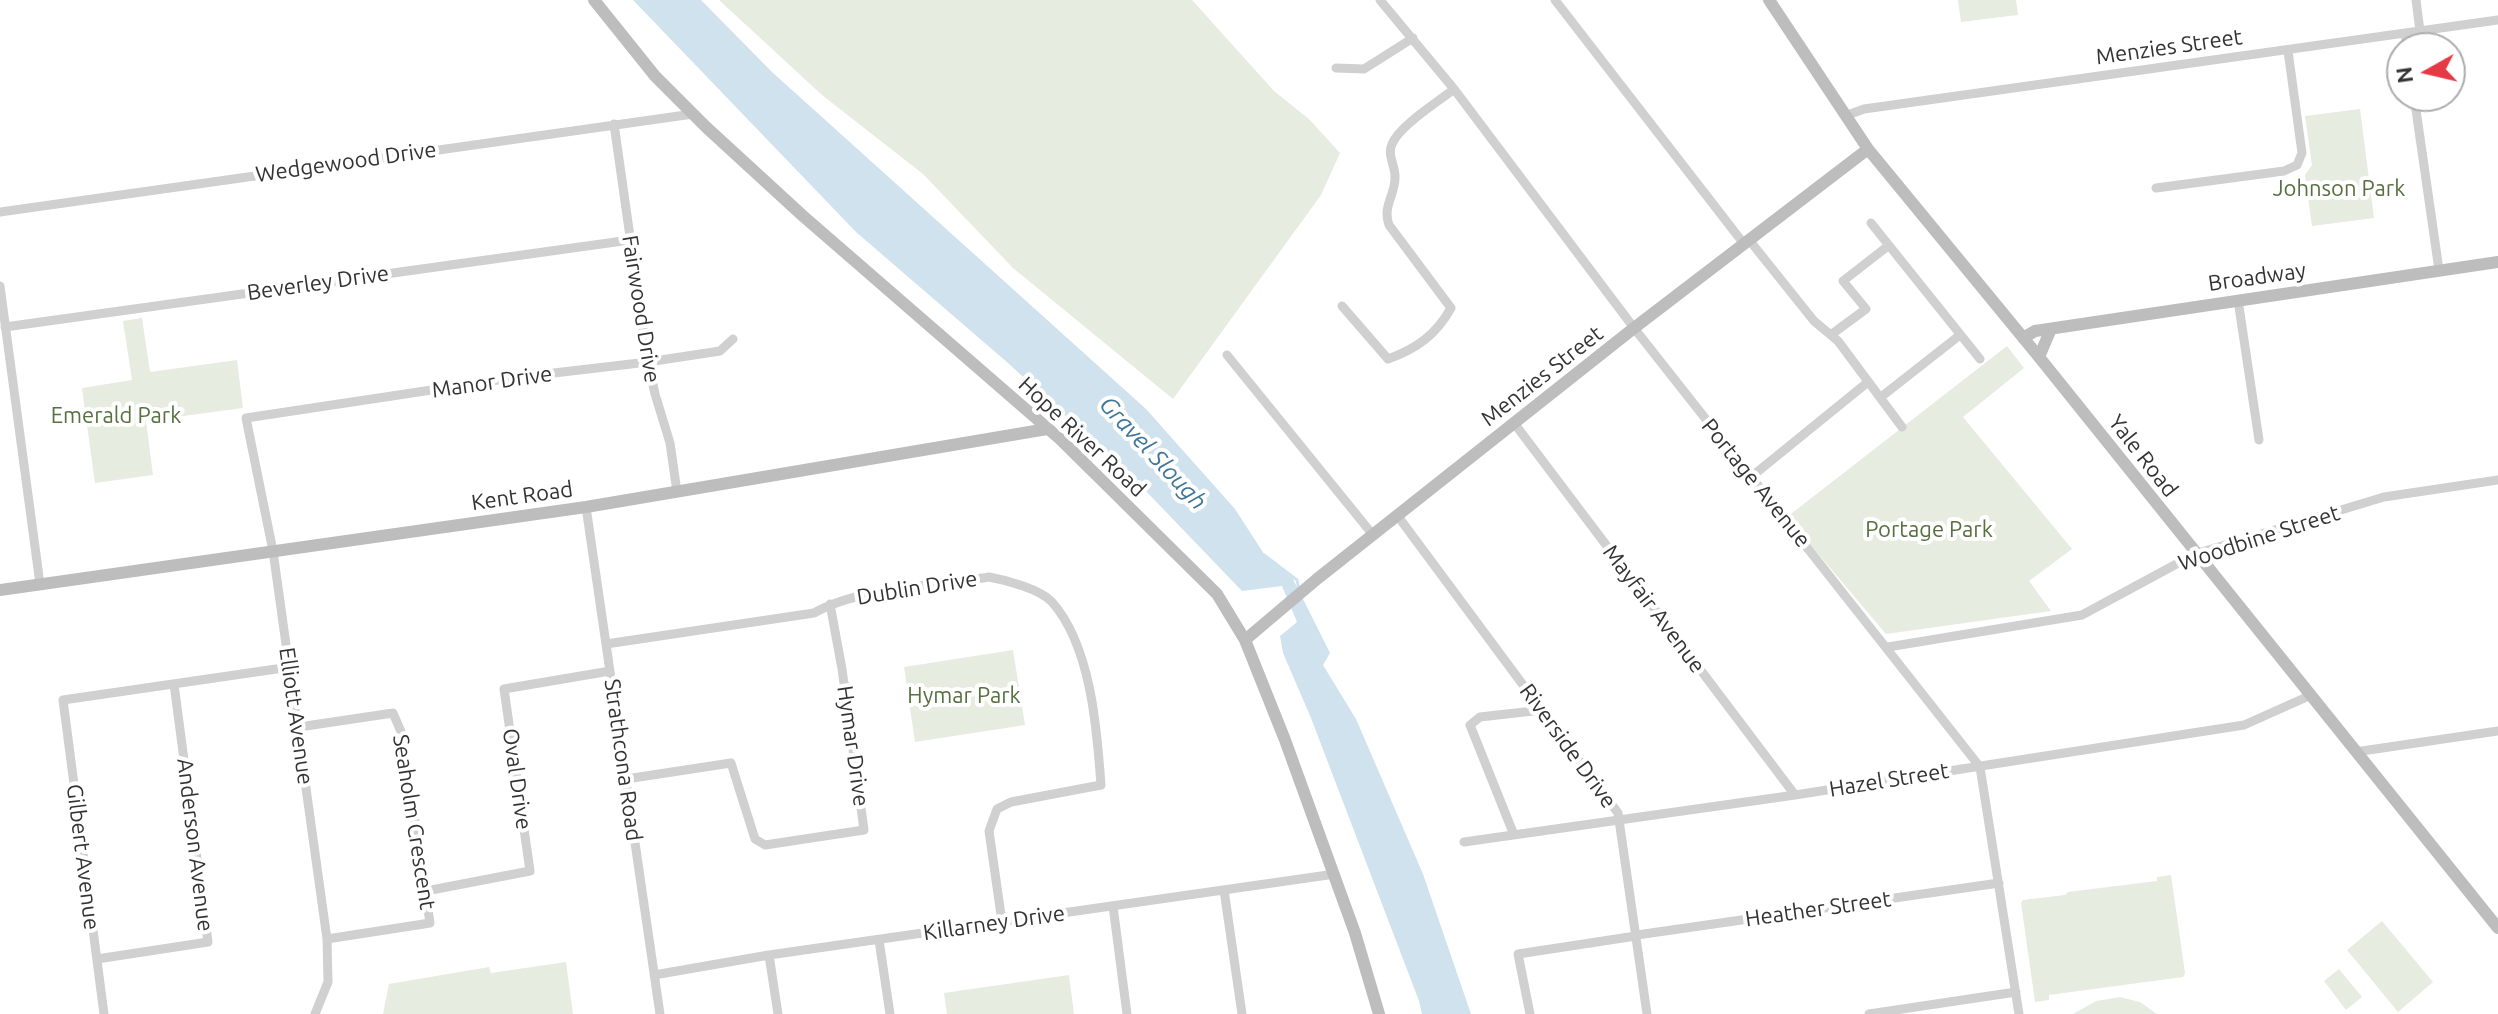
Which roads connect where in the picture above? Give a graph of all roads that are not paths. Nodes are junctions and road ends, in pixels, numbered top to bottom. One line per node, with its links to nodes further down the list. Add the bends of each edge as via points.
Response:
1 (594, 0): 15 (street, Hope River Road)
2 (1380, 0): 10 (street, Portage Avenue)
3 (1555, 0): 23 (street)
4 (1769, 0): 16 (street, Yale Road)
5 (2416, 0): 7 (street)
6 (2498, 20): 7 (street, Menzies Street)
7 (2420, 31): 8 (street, Menzies Street)
8 (2412, 32)
9 (2386, 36): 11 (street, Menzies Street)
10 (1413, 38): 12 (street, via 1364,69); 13 (street, Portage Avenue)
11 (2288, 51): 16 (street, Menzies Street, via 1864,109); 19 (street, via 2302,153 2297,165)
12 (1336, 68)
13 (1454, 89): 29 (street, via 1391,144 1396,176 1386,217 1451,308 1425,341 1388,359); 31 (street, Portage Avenue)
14 (2416, 112): 26 (street)
15 (693, 114): 17 (street, Wedgewood Drive); 46 (street, Hope River Road)
16 (1845, 116): 18 (street, Yale Road)
17 (614, 124): 20 (street, Wedgewood Drive); 22 (street, Fairwood Drive)
18 (1868, 149): 23 (street, Menzies Street); 35 (street, Yale Road)
19 (2156, 188)
20 (0, 212)
21 (1871, 223): 24 (street)
22 (630, 240): 30 (street, Beverley Drive); 40 (street, Fairwood Drive)
23 (1747, 242): 31 (street, Menzies Street); 33 (street, via 1814,321)
24 (1888, 246): 33 (street, via 1843,281 1866,309); 34 (street)
25 (2498, 262): 26 (street, Broadway)
26 (2439, 270): 28 (street, Broadway)
27 (0, 286): 30 (street)
28 (2238, 300): 32 (street, Broadway); 47 (street)
29 (1342, 306)
30 (5, 327): 56 (street)
31 (1634, 328): 44 (street, Menzies Street); 48 (street, Portage Avenue)
32 (2051, 329): 35 (street, Broadway); 38 (street)
33 (1832, 334): 41 (street)
34 (1960, 335): 39 (street); 42 (street)
35 (2023, 338): 38 (street, Yale Road)
36 (733, 339): 40 (street, Manor Drive, via 720,351)
37 (1227, 355): 53 (street)
38 (2039, 357): 55 (street, Yale Road)
39 (1980, 359)
40 (648, 362): 43 (street, Manor Drive); 50 (street, Fairwood Drive)
41 (1868, 382): 42 (street); 48 (street)
42 (1881, 397): 45 (street)
43 (246, 418): 54 (street, Elliott Avenue)
44 (1514, 423): 52 (street, Menzies Street); 72 (street, Mayfair Avenue)
45 (1902, 427)
46 (1047, 429): 50 (street, Kent Road); 59 (street, Hope River Road, via 1217,594)
47 (2259, 440)
48 (1751, 477): 61 (street, Portage Avenue)
49 (2498, 480): 55 (street, Woodbine Street, via 2384,497)
50 (677, 492): 51 (street, Kent Road)
51 (586, 507): 54 (street, Kent Road); 60 (street, Strathcona Road)
52 (1397, 515): 53 (street, Menzies Street); 66 (street, Riverside Drive)
53 (1373, 535): 59 (street, Menzies Street)
54 (273, 551): 56 (street, Kent Road); 62 (street, Elliott Avenue)
55 (2195, 554): 61 (street, Woodbine Street, via 2082,615); 65 (street, Yale Road)
56 (40, 584): 57 (street, Kent Road)
57 (0, 590)
58 (830, 604): 60 (street, Dublin Drive, via 814,613); 71 (street, Hymar Drive, via 864,830 765,845 755,839 731,763); 81 (street, Dublin Drive, via 853,596 989,577 1050,599 1073,632 1088,682 1101,785 997,809 989,831)
59 (1245, 640): 76 (street, Hope River Road)
60 (606, 644): 63 (street, Strathcona Road)
61 (1888, 647): 70 (street, Portage Avenue)
62 (290, 667): 64 (street); 67 (street, Elliott Avenue)
63 (610, 671): 71 (street, Strathcona Road); 79 (street, Oval Drive, via 504,689 530,871)
64 (174, 684): 87 (street, Anderson Avenue, via 208,942); 87 (street, Gilbert Avenue, via 63,700)
65 (2309, 696): 69 (street, Yale Road); 70 (street, Hazel Street, via 2244,725)
66 (1542, 710): 73 (street, Riverside Drive); 74 (street, via 1480,717 1470,725)
67 (299, 727): 79 (street, Seaholm Crescent, via 393,713 402,734); 84 (street, Elliott Avenue)
68 (2498, 731): 69 (street)
69 (2355, 752): 82 (street, Yale Road)
70 (1980, 767): 72 (street, Hazel Street); 77 (street, Portage Avenue)
71 (626, 779): 88 (street, Strathcona Road)
72 (1795, 795): 73 (street, Hazel Street)
73 (1619, 819): 74 (street, Hazel Street); 83 (street, Riverside Drive)
74 (1514, 835): 75 (street, Hazel Street)
75 (1464, 842)
76 (1335, 874): 78 (street, Killarney Drive); 97 (street, Hope River Road)
77 (1999, 883): 83 (street, Heather Street); 89 (street, Portage Avenue)
78 (1224, 890): 80 (street, Killarney Drive); 96 (street)
79 (426, 891): 84 (street, Seaholm Crescent, via 430,923)
80 (1113, 906): 81 (street, Killarney Drive); 95 (street)
81 (1002, 922): 85 (street, Killarney Drive)
82 (2498, 928)
83 (1636, 936): 98 (street, Heather Street, via 1518,954); 99 (street, Riverside Drive)
84 (327, 939): 91 (street, Elliott Avenue, via 328,982)
85 (879, 940): 86 (street, Killarney Drive); 94 (street)
86 (769, 955): 88 (street, Killarney Drive); 93 (street)
87 (97, 959): 90 (street, Gilbert Avenue)
88 (654, 975): 92 (street, Strathcona Road)
89 (2016, 992): 100 (street); 101 (street, Portage Avenue)
90 (104, 1014)
91 (315, 1014)
92 (660, 1014)
93 (778, 1014)
94 (890, 1014)
95 (1127, 1014)
96 (1242, 1014)
97 (1379, 1014)
98 (1530, 1014)
99 (1647, 1014)
100 (1869, 1014)
101 (2019, 1014)

